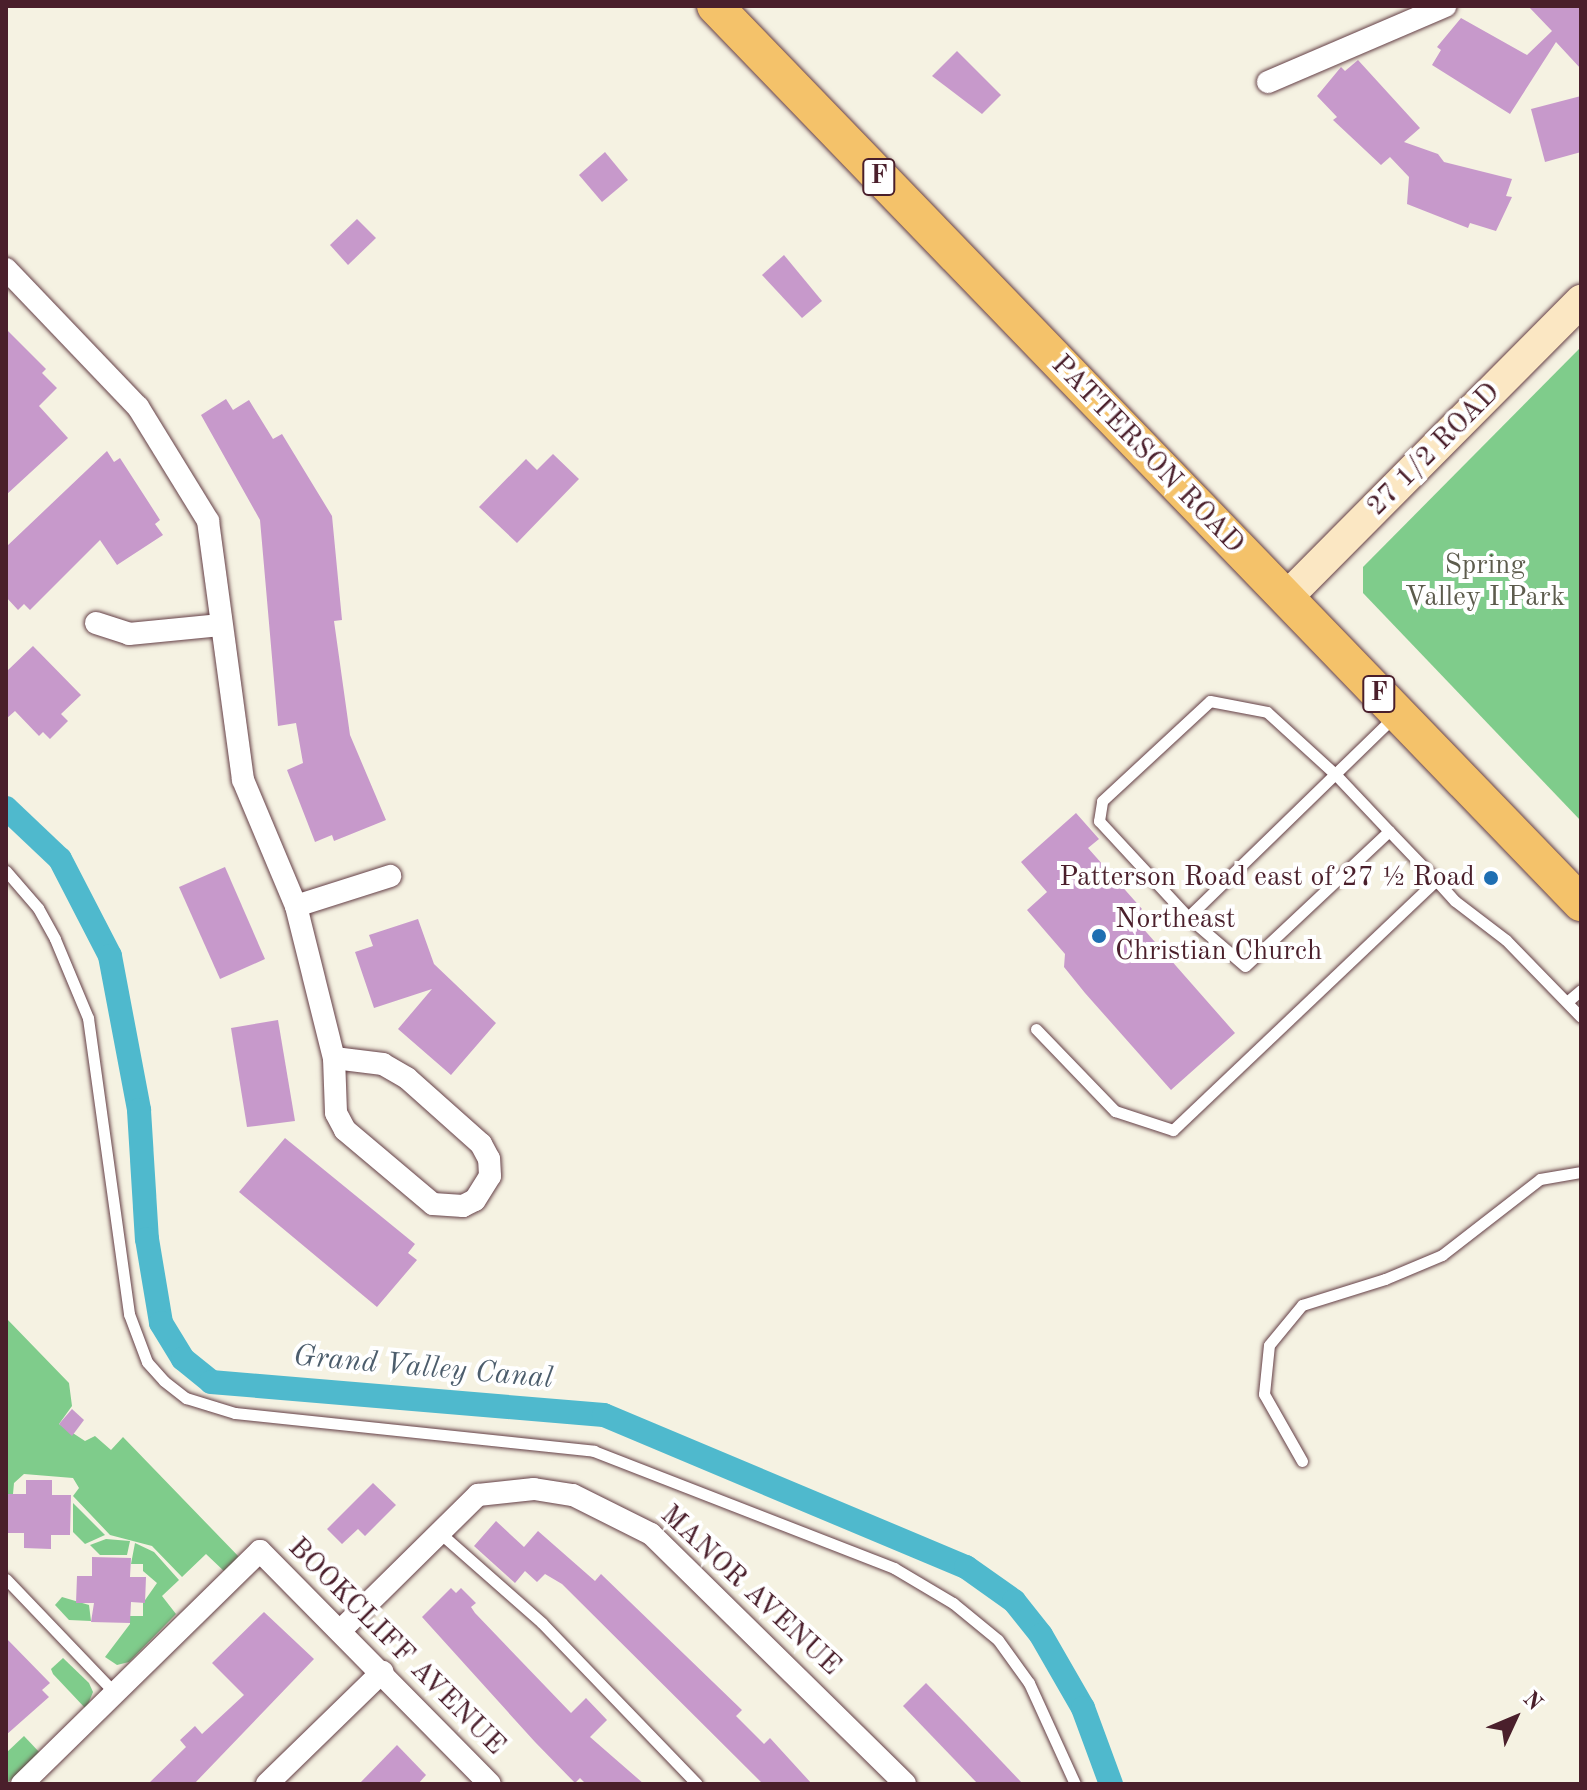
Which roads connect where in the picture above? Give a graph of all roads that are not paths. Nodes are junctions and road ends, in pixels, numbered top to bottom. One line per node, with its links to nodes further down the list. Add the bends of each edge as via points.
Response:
1 (715, 6): 6 (main road, PATTERSON ROAD / F)
2 (1445, 6): 3 (street)
3 (1268, 82)
4 (6, 269): 8 (street, via 138,407 191,487 216,548)
5 (1581, 301): 6 (main road, 27 1/2 ROAD)
6 (1286, 598): 9 (main road, PATTERSON ROAD / F)
7 (96, 623): 8 (street, via 129,634)
8 (221, 625): 16 (street, via 243,780)
9 (1398, 714): 10 (lane); 15 (main road, PATTERSON ROAD / F)
10 (1337, 776): 11 (lane); 17 (lane); 17 (lane, via 1267,712 1210,701 1102,801 1099,821)
11 (1389, 831): 14 (lane); 17 (lane, via 1245,966)
12 (6, 871): 35 (lane, via 38,908 88,1018 129,1314 147,1362 164,1381 186,1398 235,1413 594,1451 894,1568 953,1603 998,1640 1029,1683)
13 (390, 876): 16 (street)
14 (1436, 880): 19 (lane); 21 (lane, via 1173,1130 1115,1111)
15 (1581, 903)
16 (296, 906): 22 (street)
17 (1188, 917)
18 (1581, 990): 19 (lane)
19 (1568, 1001): 20 (lane)
20 (1581, 1017)
21 (1036, 1029)
22 (334, 1058): 22 (street, via 332,1094 345,1130 433,1204 463,1206 475,1200 490,1176 481,1144 407,1078 383,1064)
23 (1581, 1172): 24 (lane, via 1540,1179 1442,1255 1302,1305 1269,1345 1264,1394)
24 (1302, 1461)
25 (440, 1533): 27 (street); 33 (lane, via 542,1623); 34 (street, MANOR AVENUE, via 478,1495 534,1489 573,1495 651,1534)
26 (6, 1579): 29 (lane)
27 (340, 1631): 28 (street, BOOKCLIFF AVENUE); 29 (street, BOOKCLIFF AVENUE, via 260,1551)
28 (382, 1672): 31 (street); 32 (street, BOOKCLIFF AVENUE)
29 (115, 1693): 30 (street)
30 (22, 1784)
31 (267, 1784)
32 (490, 1784)
33 (697, 1784)
34 (905, 1784)
35 (1075, 1784)

